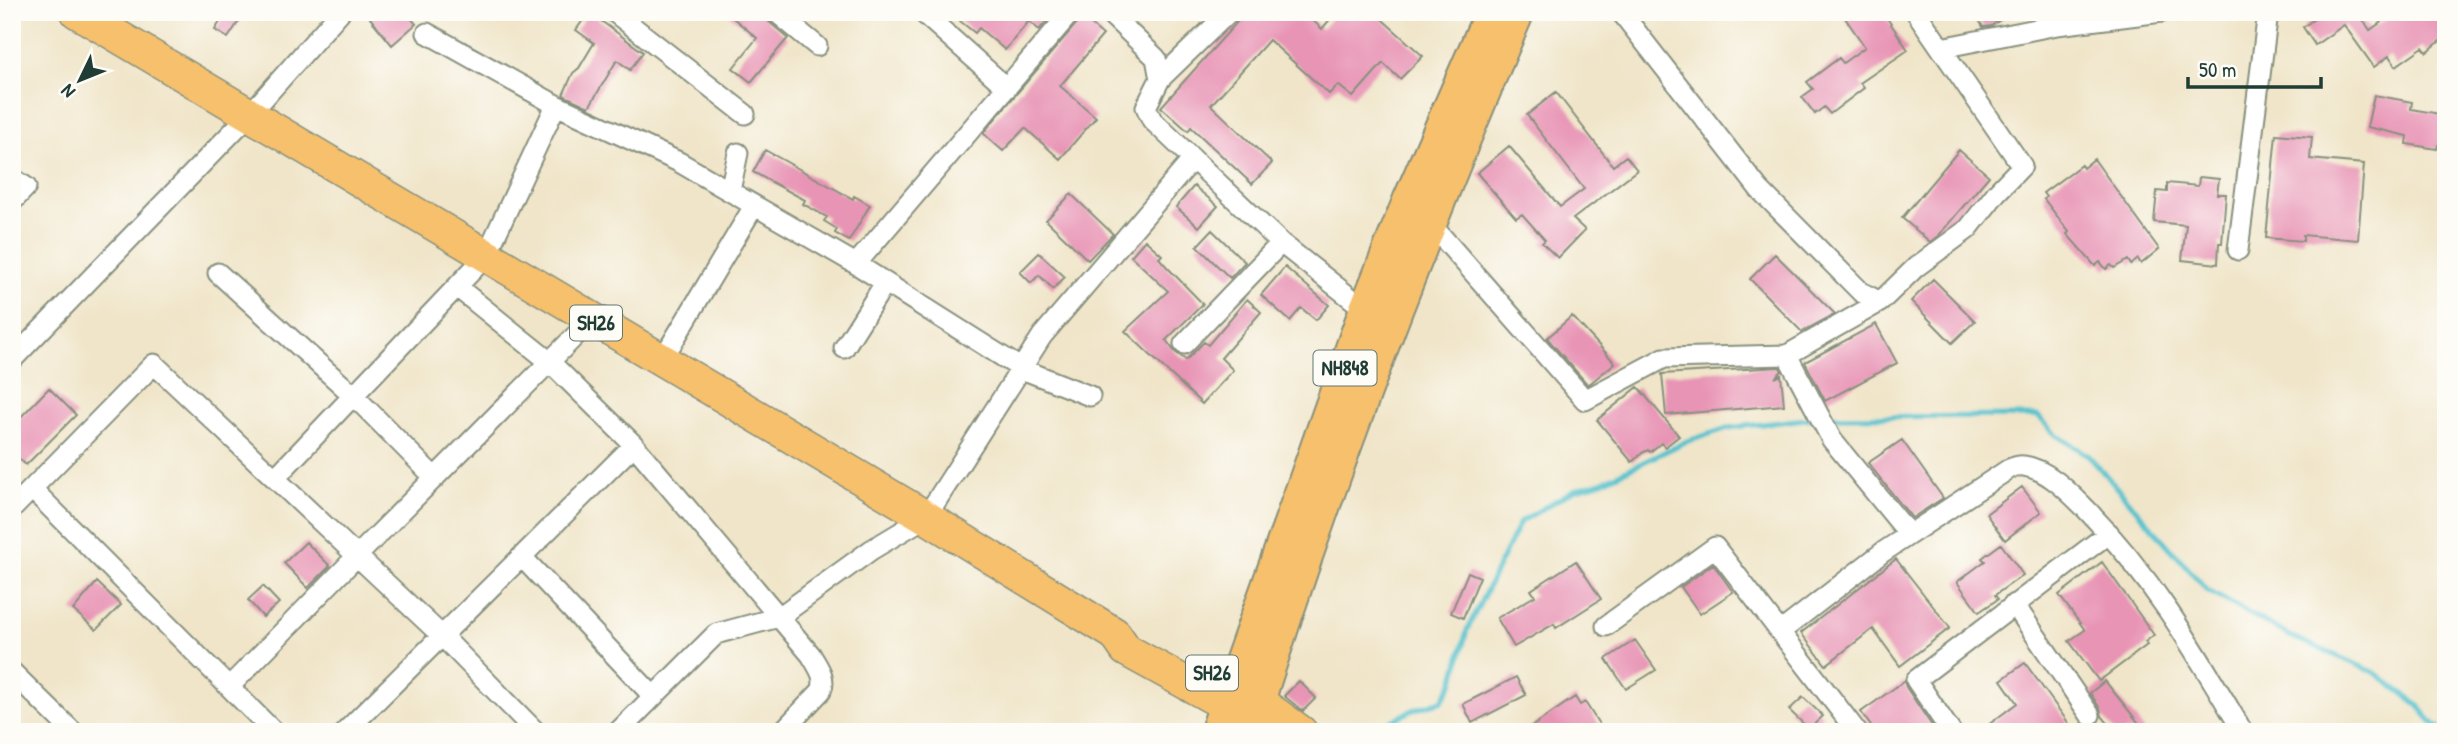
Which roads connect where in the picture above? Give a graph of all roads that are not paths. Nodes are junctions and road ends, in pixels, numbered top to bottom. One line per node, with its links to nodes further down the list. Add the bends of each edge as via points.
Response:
1 (77, 12): 21 (main road, SH26)
2 (340, 12): 21 (street)
3 (614, 12): 22 (street)
4 (776, 12): 16 (street)
5 (922, 12): 19 (street)
6 (1071, 12): 19 (street)
7 (1108, 12): 18 (street, via 1156,58)
8 (1229, 12): 18 (street)
9 (1492, 12): 38 (highway, NH848, via 1410,200)
10 (1517, 12): 29 (highway, NH848)
11 (1621, 12): 37 (street, via 1759,189 1861,292)
12 (1916, 12): 17 (street)
13 (2162, 12): 17 (street, via 2057,25)
14 (2268, 12): 31 (street)
15 (427, 33): 20 (street)
16 (817, 46)
17 (1941, 48): 37 (street, via 2022,166 1968,229 1916,267)
18 (1160, 79): 24 (street, via 1148,99 1147,112)
19 (1007, 88): 33 (street)
20 (556, 105): 26 (street); 32 (street)
21 (250, 114): 32 (main road, SH26); 43 (street)
22 (745, 114)
23 (738, 153): 26 (street)
24 (1193, 159): 30 (street); 46 (street, via 1042,336)
25 (12, 178): 27 (street, via 26,187)
26 (730, 191): 28 (street)
27 (12, 202)
28 (754, 206): 33 (street); 44 (street)
29 (1429, 222): 38 (highway, NH848); 42 (street, via 1585,400 1664,358)
30 (1282, 243): 38 (street); 40 (street)
31 (2238, 250)
32 (486, 256): 36 (street); 39 (main road, SH26)
33 (856, 264): 35 (street)
34 (218, 273): 47 (street)
35 (885, 283): 41 (street); 46 (street)
36 (457, 287): 45 (street); 47 (street)
37 (1881, 302): 42 (street)
38 (1378, 315): 67 (highway, NH848, via 1317,522)
39 (592, 320): 44 (main road, SH26); 45 (street)
40 (1184, 344)
41 (844, 348)
42 (1787, 355): 56 (street, via 1832,440)
43 (12, 360)
44 (662, 360): 54 (main road, SH26)
45 (550, 362): 49 (street); 51 (street)
46 (1022, 369): 48 (street); 54 (street)
47 (353, 395): 50 (street); 51 (street)
48 (1090, 396)
49 (634, 445): 58 (street); 60 (street)
50 (275, 478): 52 (street, via 154,364); 57 (street)
51 (435, 478): 57 (street)
52 (33, 490): 53 (street); 65 (street)
53 (12, 509)
54 (926, 517): 60 (street, via 871,550); 67 (main road, SH26, via 1115,634 1126,650)
55 (2109, 533): 56 (street, via 2069,492 2022,465); 59 (street); 78 (street, via 2180,627)
56 (1909, 534): 62 (street)
57 (357, 556): 63 (street); 65 (street)
58 (522, 557): 63 (street); 66 (street)
59 (2014, 604): 68 (street); 77 (street, via 1916,680)
60 (779, 617): 66 (street, via 716,634); 74 (street, via 811,655 824,685)
61 (1606, 626): 62 (street, via 1715,547)
62 (1780, 632): 76 (street)
63 (442, 636): 69 (street); 72 (street)
64 (12, 671): 70 (street)
65 (229, 687): 71 (street)
66 (653, 695): 73 (street)
67 (1243, 715): 75 (main road, SH26)
68 (2091, 715)
69 (351, 730)
70 (73, 732)
71 (274, 732)
72 (537, 732)
73 (618, 732)
74 (782, 732)
75 (1301, 732)
76 (1857, 732)
77 (1951, 732)
78 (2242, 732)

